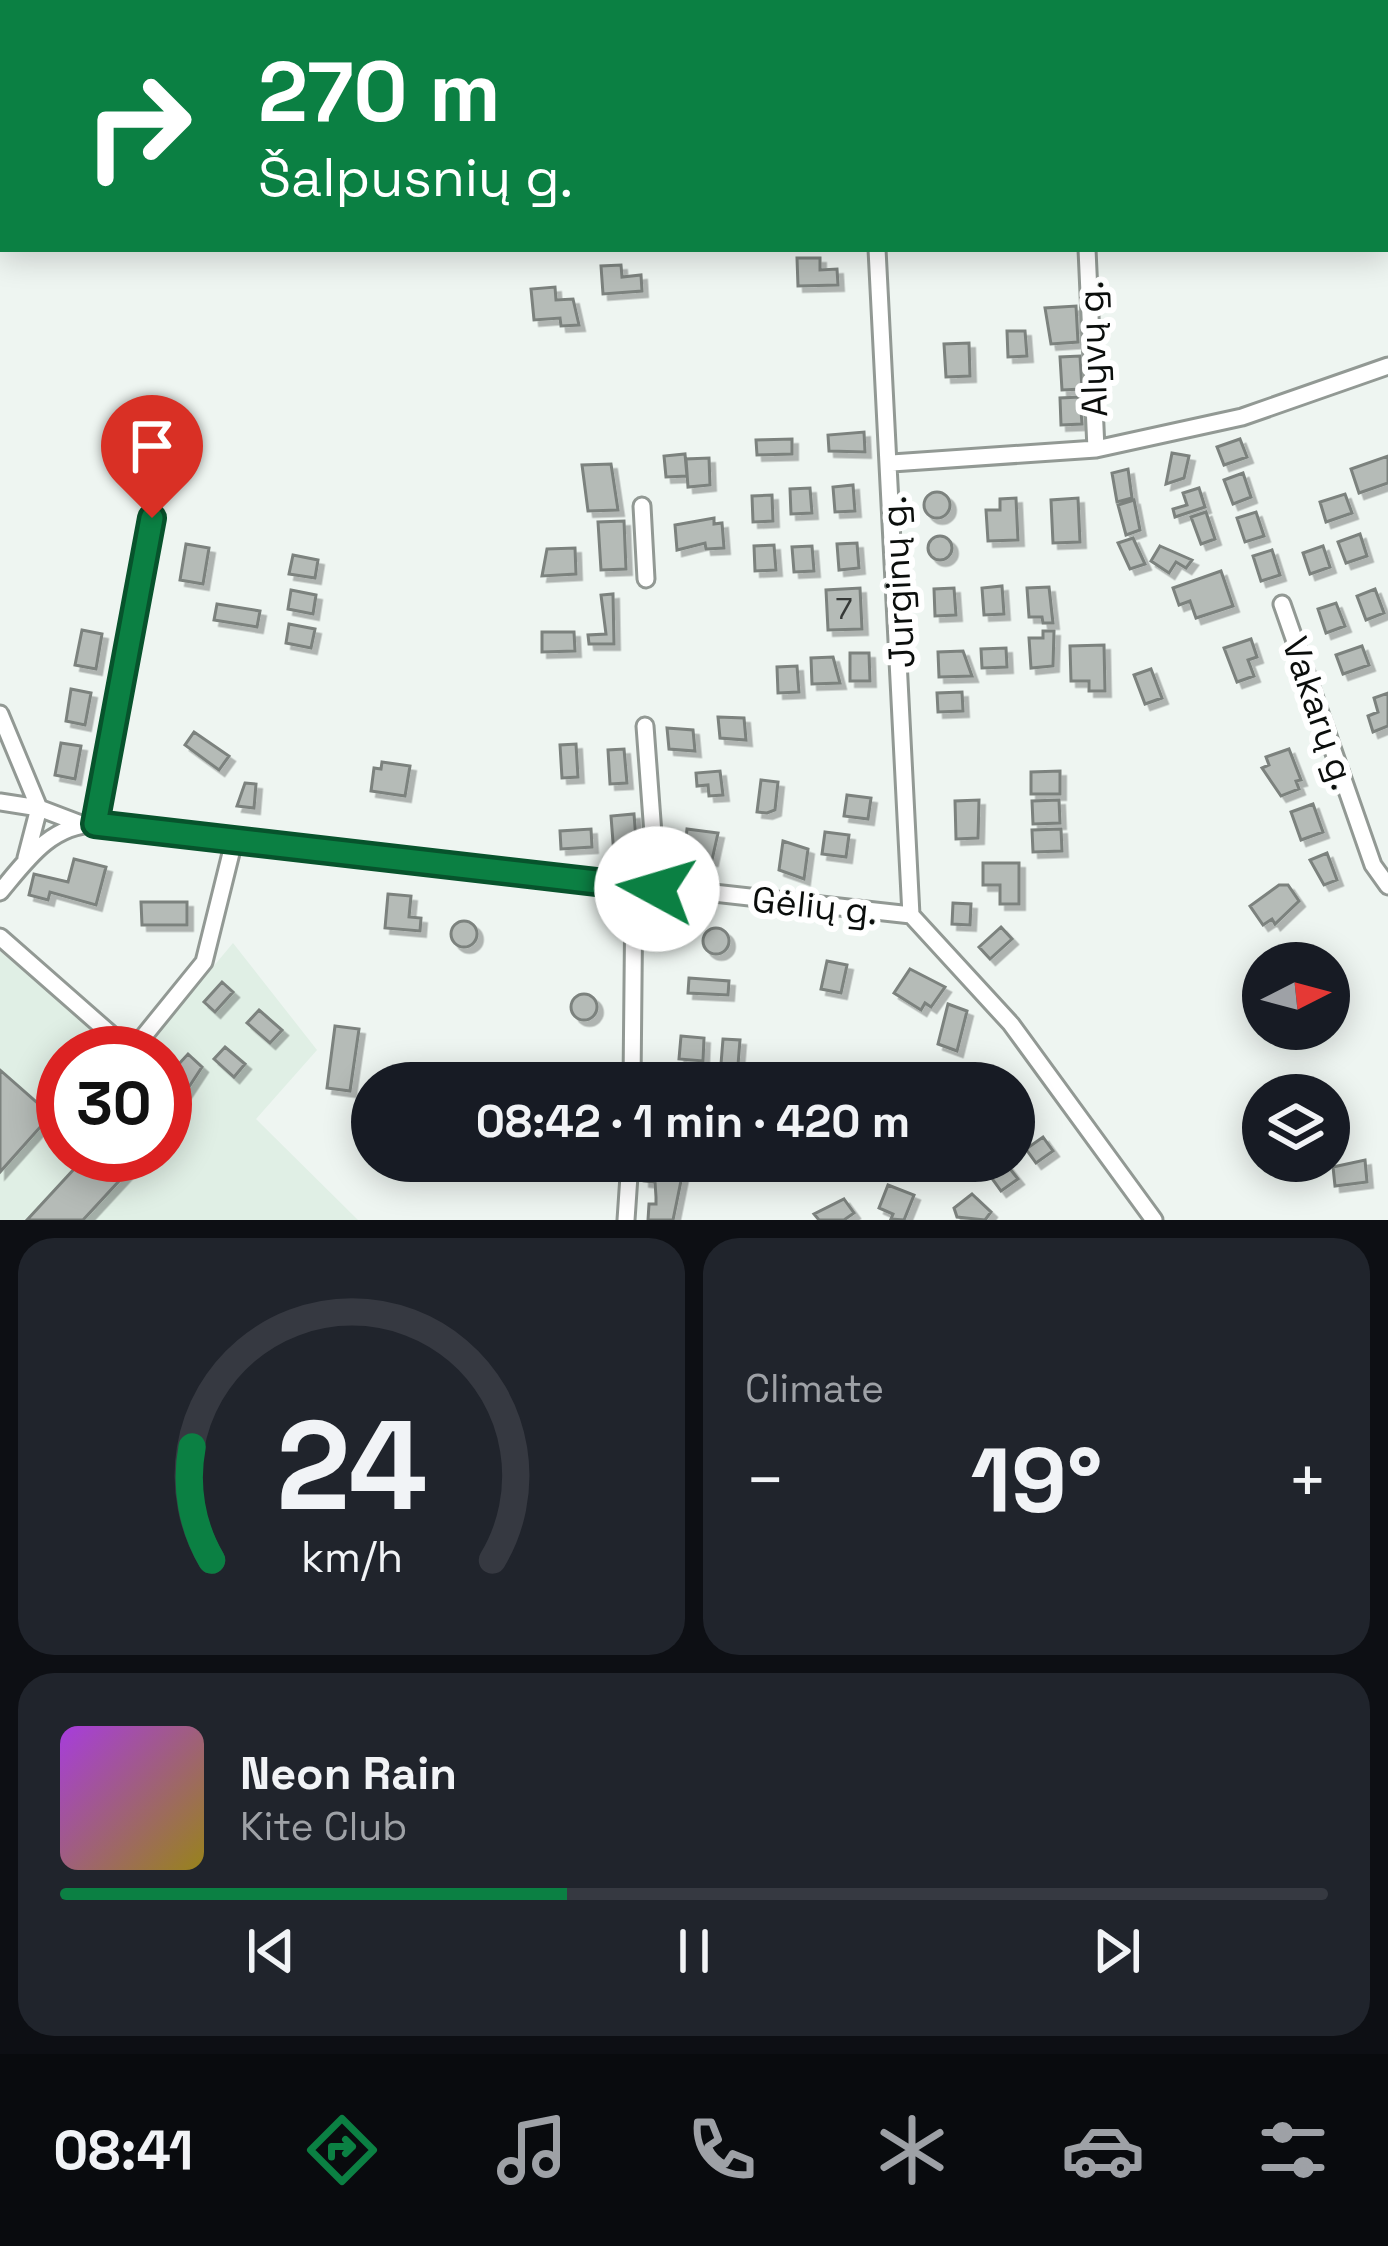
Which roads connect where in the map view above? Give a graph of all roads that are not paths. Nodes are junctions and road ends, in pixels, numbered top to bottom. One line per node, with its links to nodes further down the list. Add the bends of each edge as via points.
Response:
1 (877, 252): 5 (street, Jurginų g.)
2 (1088, 252): 4 (street, Alyvų g.)
3 (1388, 366): 4 (street, via 1242,416)
4 (1096, 449): 5 (street)
5 (892, 463): 21 (street, Jurginų g.)
6 (642, 506): 8 (street)
7 (152, 518): 14 (street)
8 (646, 579)
9 (1282, 604): 18 (street, Vakarų g., via 1372,865)
10 (0, 715): 13 (street)
11 (645, 726): 19 (street)
12 (0, 802): 13 (street, Gėlių g.)
13 (39, 808): 14 (street, Gėlių g.); 16 (street)
14 (88, 824): 15 (street, Gėlių g.); 16 (street, via 43,842)
15 (234, 841): 17 (street, Gėlių g.); 22 (street, via 204,962 131,1052)
16 (25, 862): 20 (street)
17 (634, 886): 19 (street, Gėlių g.); 23 (street)
18 (1388, 886)
19 (657, 889): 21 (street, Gėlių g.)
20 (0, 892)
21 (910, 915): 26 (street, Gėlių g., via 1011,1024)
22 (0, 937)
23 (632, 1062)
24 (629, 1182): 25 (street)
25 (626, 1220)
26 (1154, 1220)

